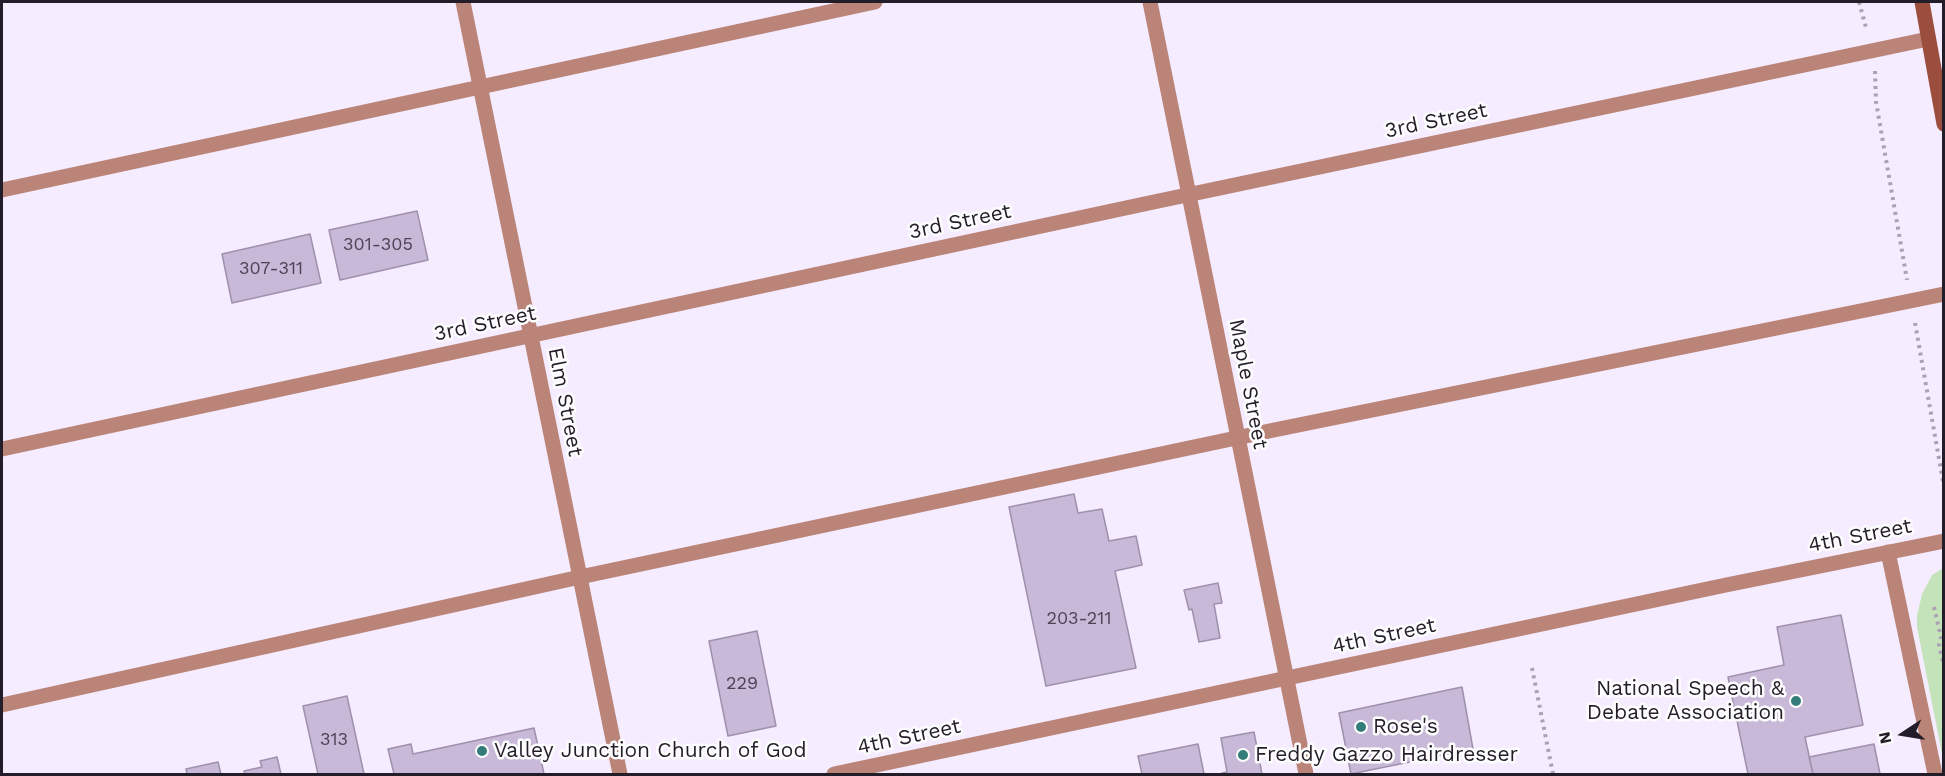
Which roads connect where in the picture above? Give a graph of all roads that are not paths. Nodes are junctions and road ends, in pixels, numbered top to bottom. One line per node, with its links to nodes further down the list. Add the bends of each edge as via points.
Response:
1 (463, 2): 6 (street, Elm Street)
2 (876, 2): 6 (street)
3 (1150, 2): 9 (street, Maple Street)
4 (1922, 2): 5 (main road)
5 (1928, 39): 7 (main road); 9 (street, 3rd Street)
6 (481, 88): 8 (street); 11 (street, Elm Street)
7 (1944, 124)
8 (2, 190)
9 (1189, 194): 11 (street, 3rd Street); 12 (street, Maple Street)
10 (1944, 294): 12 (street)
11 (531, 335): 13 (street, 3rd Street); 16 (street, Elm Street)
12 (1238, 437): 16 (street); 17 (street, Maple Street)
13 (2, 449)
14 (1944, 541): 15 (street, 4th Street)
15 (1888, 552): 17 (street, 4th Street); 22 (street)
16 (580, 577): 18 (street); 19 (street, Elm Street)
17 (1286, 678): 20 (street, 4th Street); 21 (street, Maple Street)
18 (2, 705)
19 (620, 774)
20 (834, 774)
21 (1306, 774)
22 (1935, 774)

